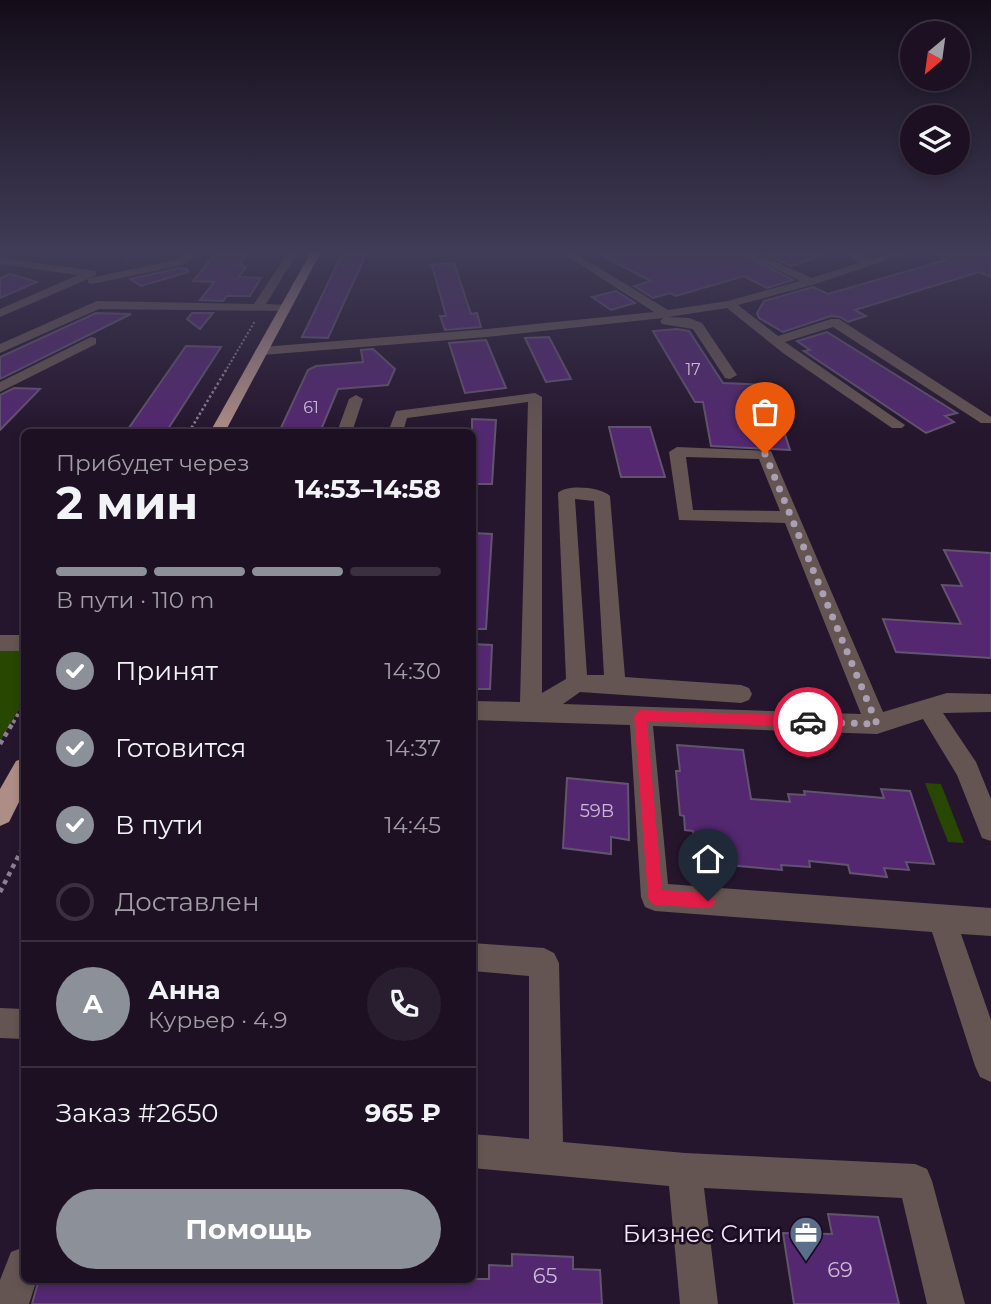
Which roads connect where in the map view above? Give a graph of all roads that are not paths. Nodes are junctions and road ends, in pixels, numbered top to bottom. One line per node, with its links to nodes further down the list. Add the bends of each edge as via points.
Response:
1 (80, 313): 9 (street)
2 (283, 313): 10 (main road)
3 (657, 313): 6 (street)
4 (673, 313): 6 (street)
5 (741, 313): 7 (street)
6 (660, 315): 10 (street); 13 (street, via 669,323 698,326)
7 (777, 340): 17 (street, via 835,322); 18 (street)
8 (91, 341): 12 (street)
9 (0, 349)
10 (262, 351): 19 (main road)
11 (8, 365): 12 (street)
12 (29, 373): 14 (street); 15 (street)
13 (730, 375)
14 (44, 380)
15 (0, 388)
16 (356, 399): 20 (street)
17 (986, 420)
18 (897, 425)
19 (219, 429)
20 (345, 429)
21 (397, 429): 31 (street, via 401,414 535,397)
22 (791, 517): 22 (street, via 765,454 677,452 685,516); 33 (street)
23 (0, 643): 24 (street)
24 (21, 643)
25 (577, 683): 26 (street); 26 (street, via 566,493 602,496); 31 (street)
26 (615, 685): 27 (street)
27 (741, 694)
28 (991, 702): 29 (street, via 947,702)
29 (928, 708): 33 (street); 36 (street, via 967,770)
30 (476, 710): 31 (street)
31 (531, 712): 32 (street)
32 (640, 715): 33 (street, via 794,729); 37 (street, via 655,897)
33 (877, 724)
34 (21, 775): 35 (main road)
35 (0, 814)
36 (991, 829)
37 (942, 918): 38 (street); 40 (street)
38 (991, 922)
39 (476, 957): 42 (street, via 544,963)
40 (991, 1066)
41 (476, 1151): 42 (street)
42 (546, 1157): 43 (street)
43 (685, 1170): 46 (street); 47 (street, via 915,1181)
44 (21, 1273): 45 (street)
45 (10, 1304)
46 (699, 1304)
47 (946, 1304)

